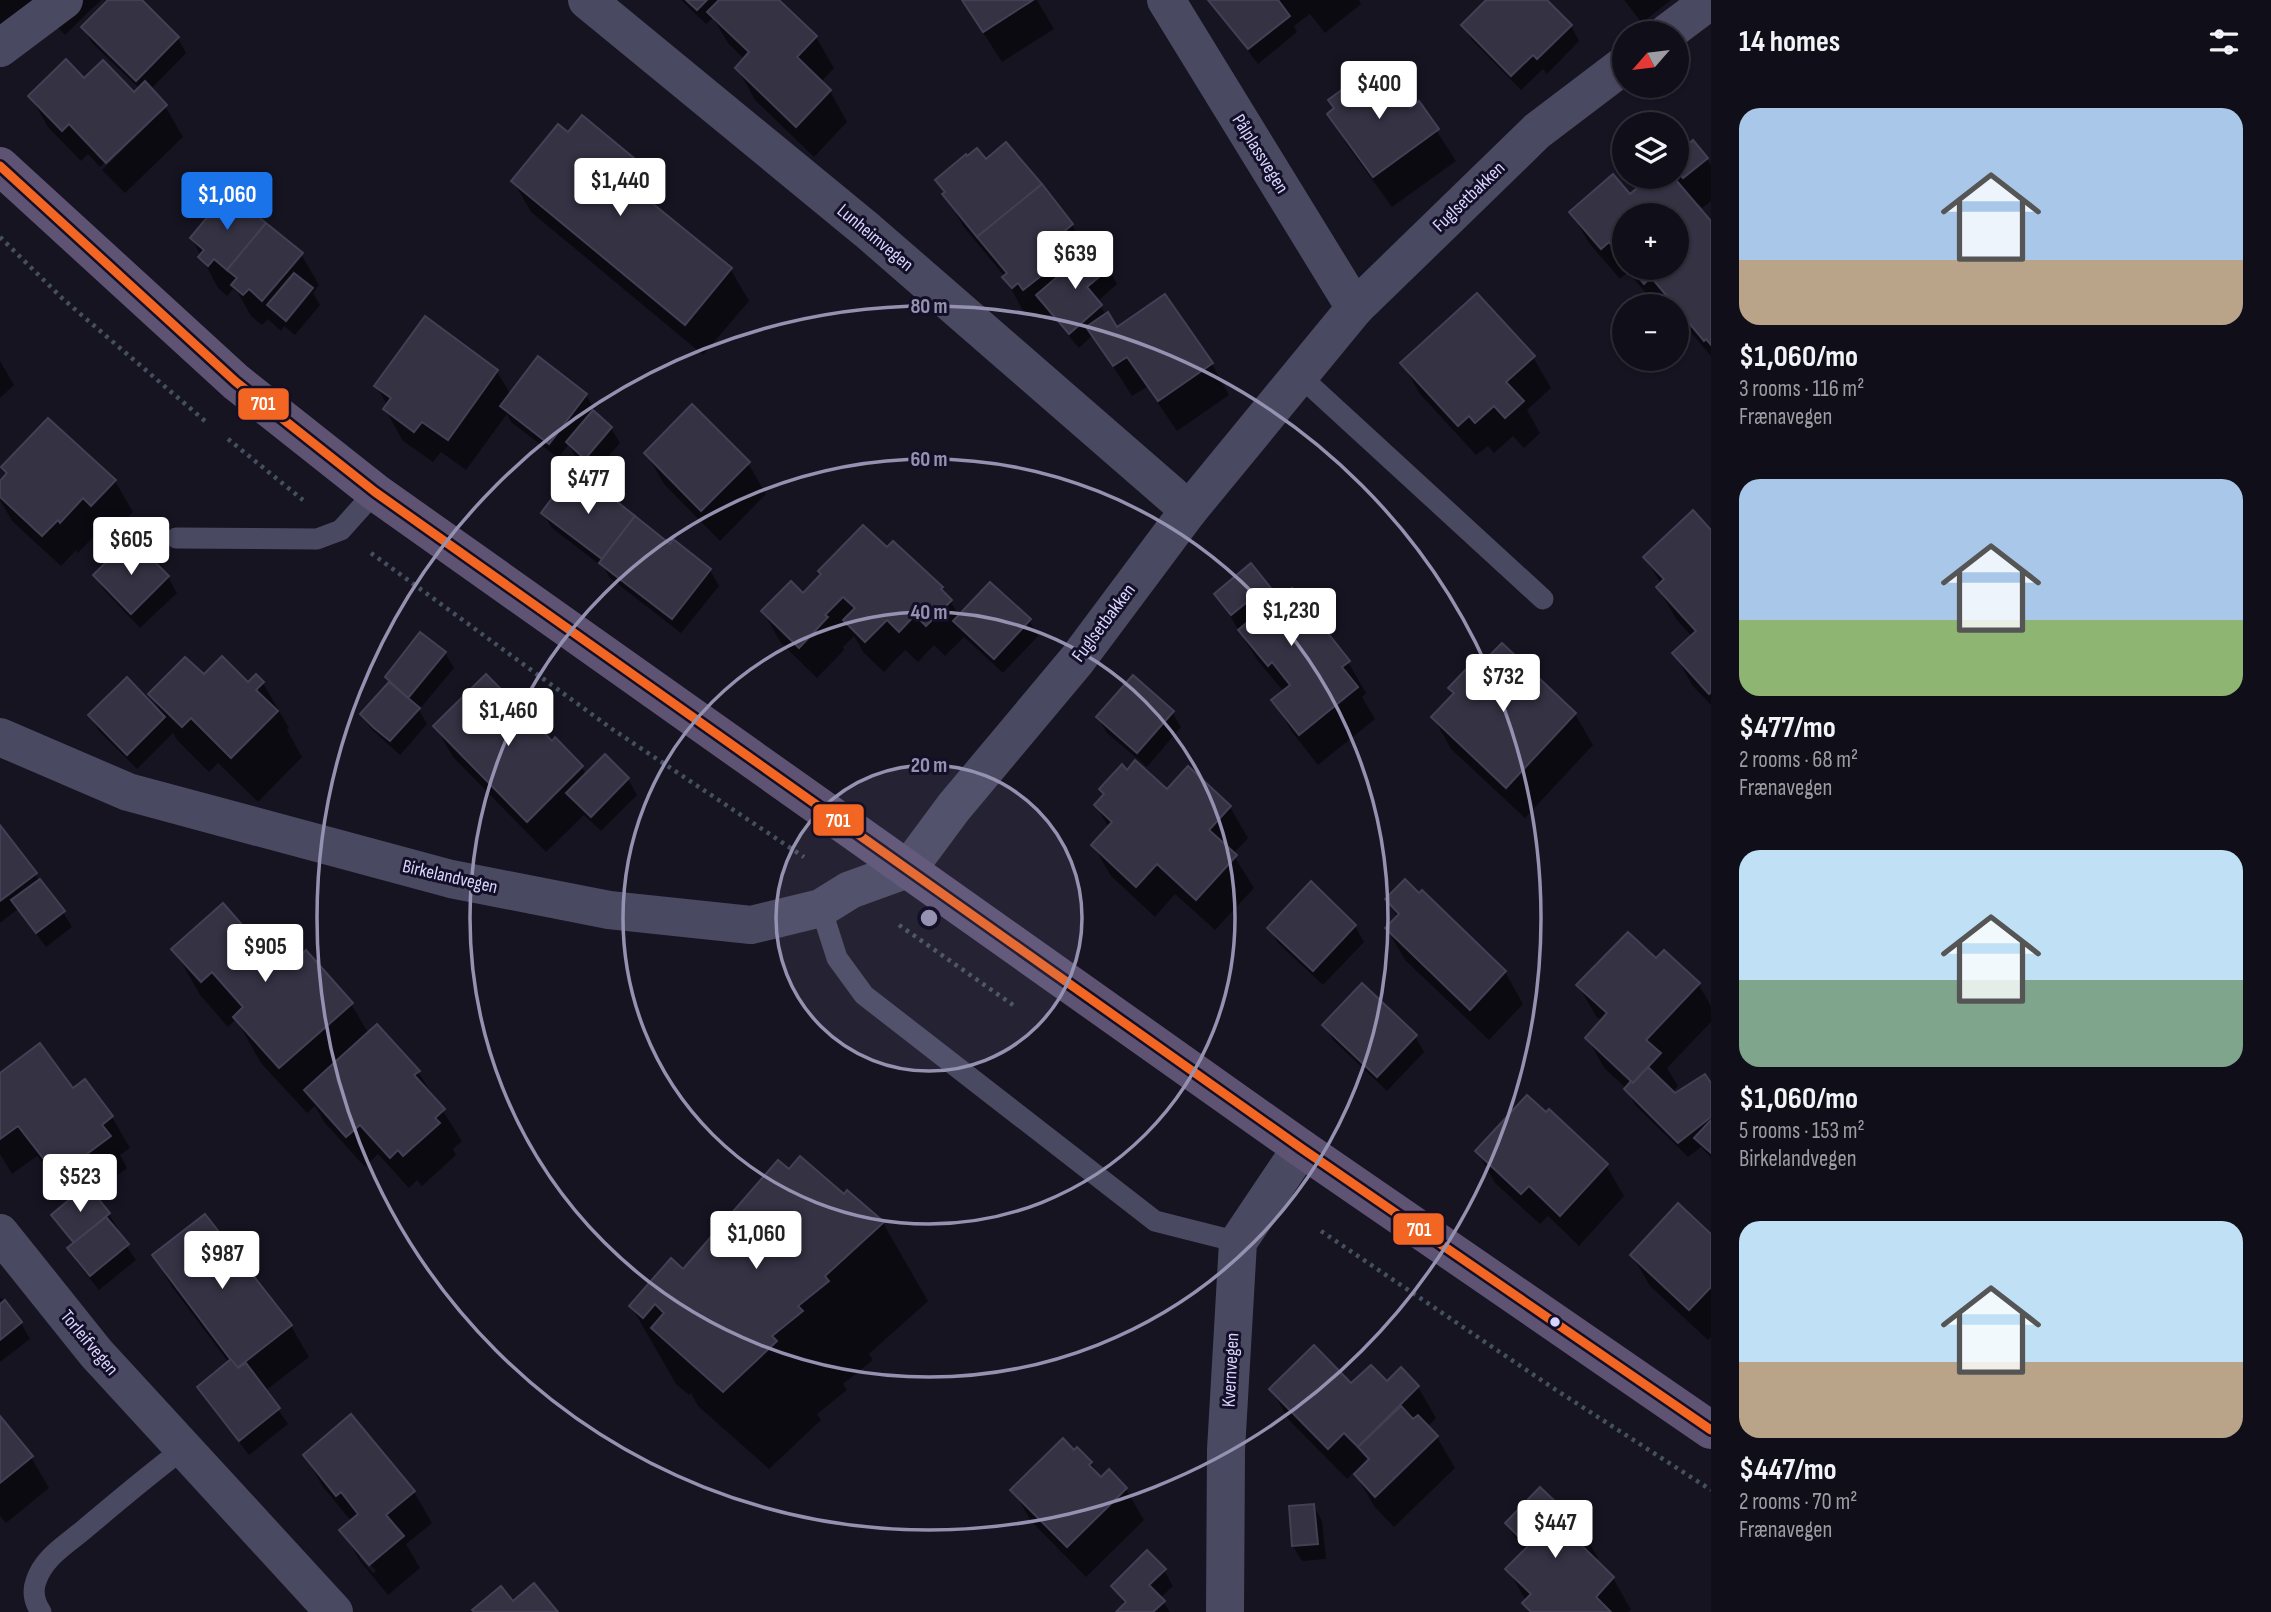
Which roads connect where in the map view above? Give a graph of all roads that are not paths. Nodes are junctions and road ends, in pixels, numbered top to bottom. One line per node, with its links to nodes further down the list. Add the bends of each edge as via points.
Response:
1 (64, 0): 6 (street)
2 (587, 0): 12 (street, Lunheimvegen, via 868,231)
3 (1166, 0): 9 (street, Pålplassvegen)
4 (1711, 0): 5 (street)
5 (1683, 21)
6 (0, 48)
7 (1612, 74): 9 (street, Fuglsetbakken, via 1537,131)
8 (0, 166): 11 (main road, via 236,382)
9 (1355, 308): 10 (street, Fuglsetbakken)
10 (1300, 376): 12 (street, Fuglsetbakken); 14 (lane)
11 (375, 492): 13 (lane, via 341,530 317,539); 16 (main road)
12 (1189, 510): 16 (street, Fuglsetbakken)
13 (176, 538)
14 (1543, 599)
15 (0, 737): 17 (street, Birkelandvegen, via 128,792 451,879 609,911 751,925)
16 (908, 869): 17 (street, Birkelandvegen, via 850,890); 18 (main road)
17 (821, 908): 20 (lane, via 837,958 864,995 1155,1221)
18 (1301, 1148): 20 (street); 21 (main road)
19 (0, 1233): 22 (street, Torleifvegen, via 96,1353)
20 (1238, 1242): 25 (street, Kvernvegen, via 1226,1450)
21 (1711, 1430)
22 (183, 1449): 23 (lane, via 49,1560 36,1580 34,1593); 24 (street, Torleifvegen)
23 (41, 1612)
24 (334, 1612)
25 (1225, 1612)

